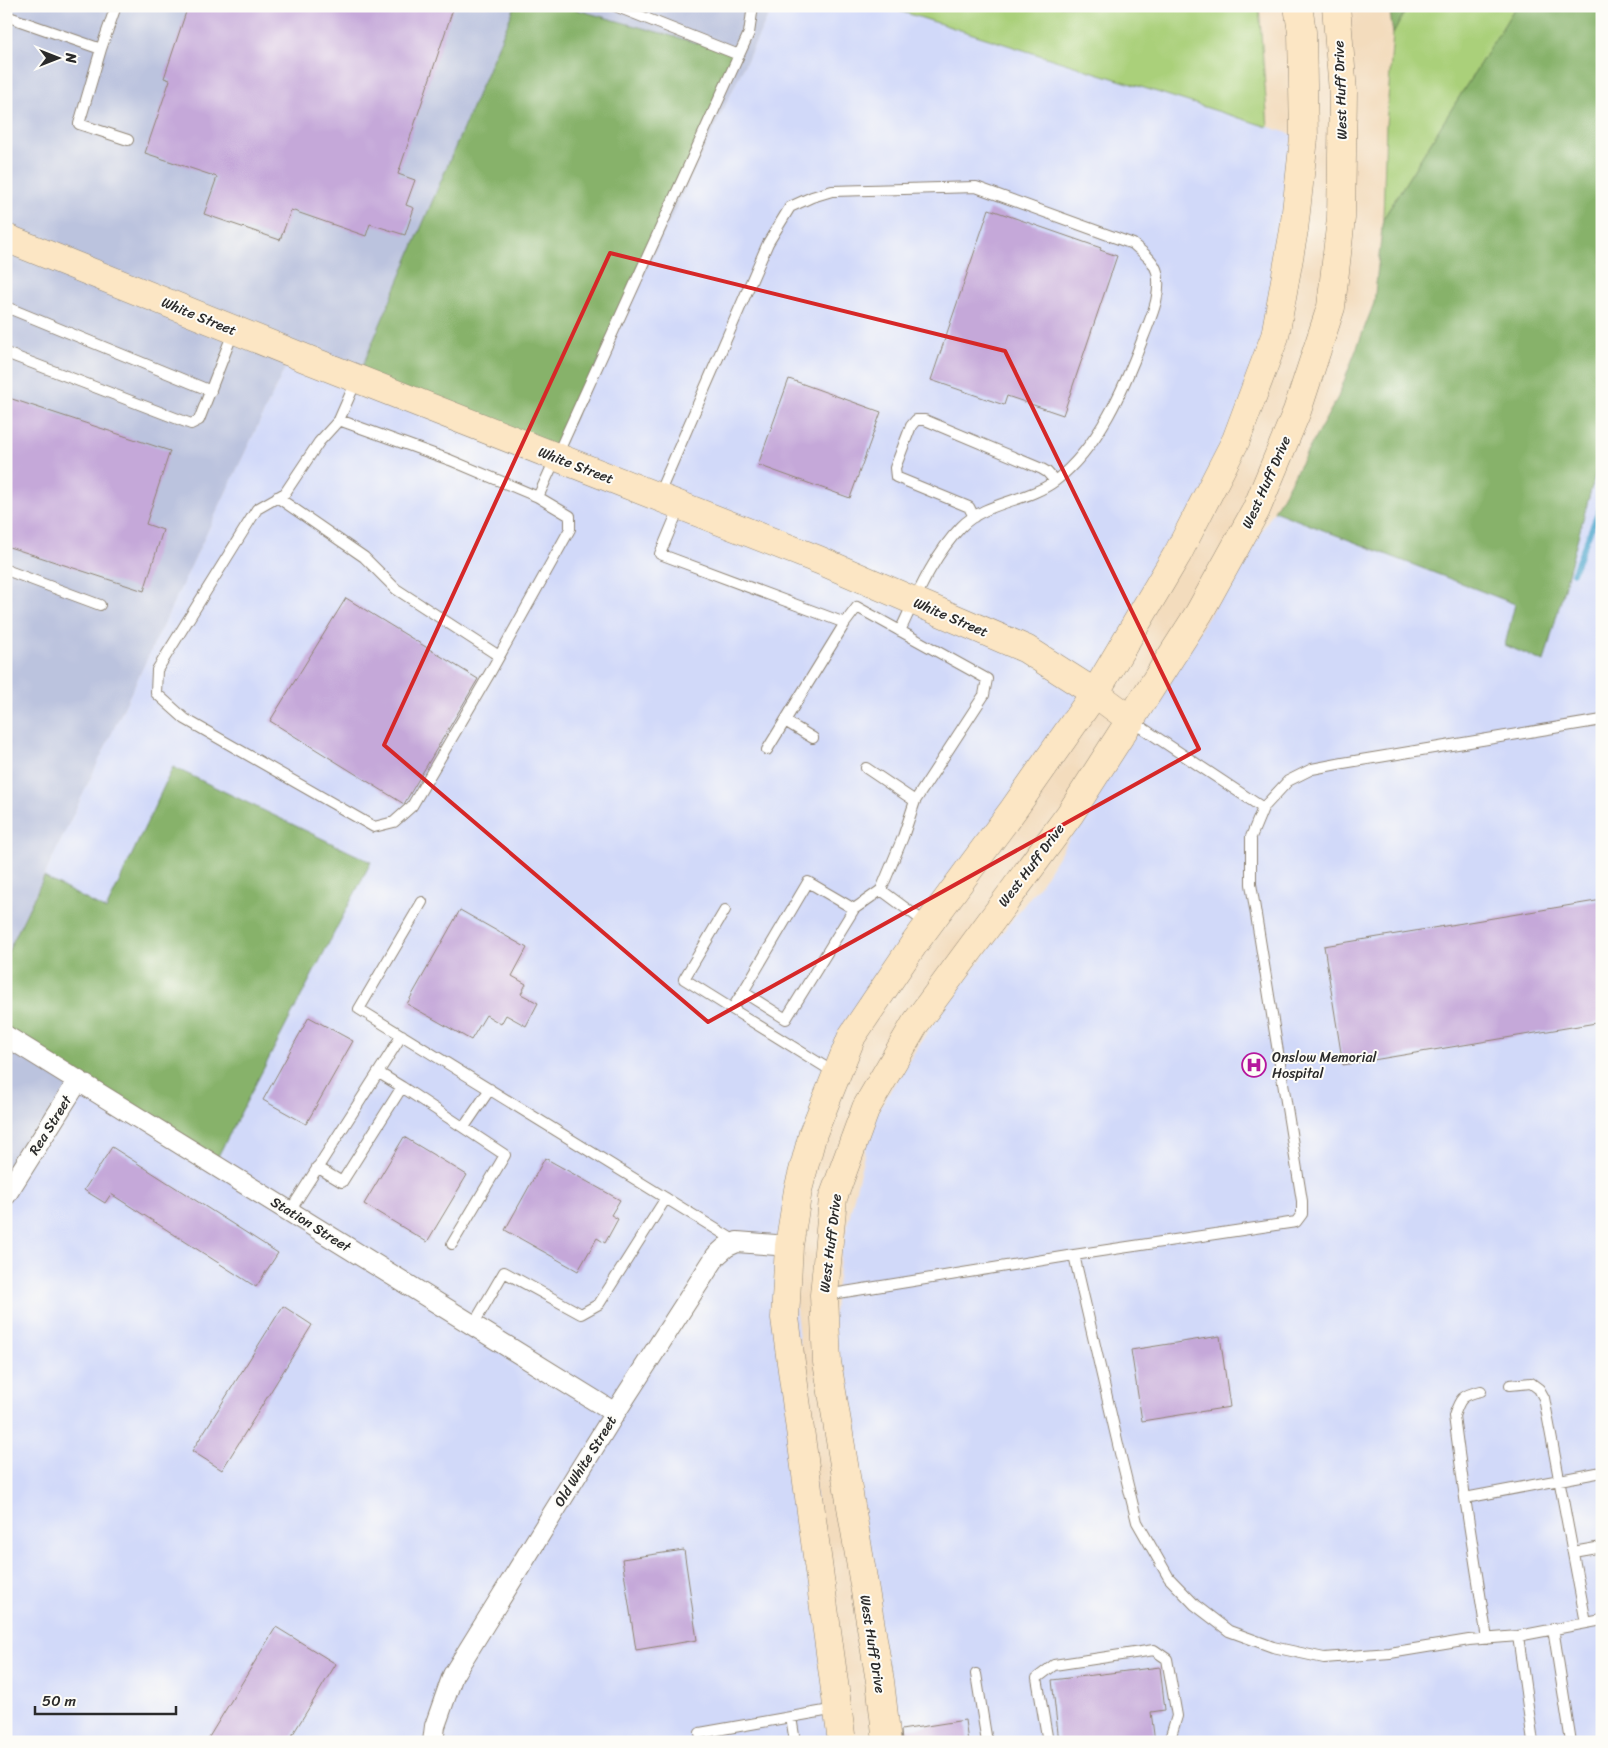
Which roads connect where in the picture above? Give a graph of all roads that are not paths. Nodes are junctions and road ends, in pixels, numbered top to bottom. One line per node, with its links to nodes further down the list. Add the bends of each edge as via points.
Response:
1 (116, 6): 7 (lane)
2 (615, 6): 8 (lane)
3 (753, 6): 8 (lane, via 749,33)
4 (1298, 6): 29 (street, via 1302,32 1304,138 1294,230 1275,336 1236,440 1178,553)
5 (1336, 6): 30 (street, West Huff Drive, via 1343,92 1341,209 1331,307 1297,411 1256,510 1199,613)
6 (6, 16): 7 (lane)
7 (101, 49): 9 (lane, via 79,124)
8 (739, 55): 17 (lane)
9 (128, 140)
10 (6, 238): 12 (street, White Street)
11 (6, 307): 15 (lane)
12 (234, 330): 14 (street, White Street); 15 (lane)
13 (6, 353): 15 (lane, via 191,424 199,420)
14 (357, 379): 16 (lane); 17 (street, White Street)
15 (211, 391)
16 (339, 420): 19 (lane, via 319,442 285,493); 20 (lane, via 450,460)
17 (556, 457): 20 (lane); 21 (street, White Street)
18 (1055, 481): 21 (lane, via 1097,433 1128,378 1158,291 1153,262 1132,244 976,187 832,191 790,207 780,221 764,252); 22 (lane, via 1042,490); 22 (lane, via 1042,469 925,420 916,420 895,468 896,477 969,507)
19 (277, 497): 28 (lane, via 364,557 396,589); 28 (lane, via 257,509 157,670 156,693 185,719 374,827 394,822 412,806)
20 (538, 497): 28 (lane, via 570,516 570,529)
21 (669, 501): 24 (street, White Street); 26 (lane, via 660,554)
22 (974, 517): 24 (lane, via 950,539)
23 (6, 570): 25 (lane)
24 (914, 601): 27 (lane); 29 (street, White Street, via 1026,649)
25 (100, 604)
26 (845, 623): 27 (lane, via 857,607); 32 (lane)
27 (900, 631): 36 (lane, via 986,678 984,695)
28 (500, 656)
29 (1095, 693): 30 (street, White Street); 42 (street)
30 (1131, 720): 37 (lane); 61 (street, West Huff Drive, via 1070,814 915,1024 866,1108 833,1198)
31 (1602, 720): 37 (lane, via 1312,769 1288,781)
32 (784, 721): 33 (lane); 34 (lane)
33 (814, 738)
34 (767, 750)
35 (866, 768): 36 (lane)
36 (915, 801): 38 (lane)
37 (1262, 808): 60 (lane, via 1252,837 1251,884 1302,1214 1296,1222)
38 (881, 890): 40 (lane); 42 (lane)
39 (422, 902): 45 (lane, via 359,1009)
40 (854, 909): 43 (lane, via 786,1019); 43 (lane, via 808,882)
41 (725, 910): 44 (lane, via 684,979)
42 (928, 925): 48 (street, via 852,1036)
43 (743, 992): 44 (lane)
44 (732, 1009): 48 (lane)
45 (402, 1035): 47 (lane); 51 (lane)
46 (6, 1036): 49 (street, Station Street)
47 (379, 1073): 50 (lane); 53 (lane)
48 (836, 1074): 59 (street, via 813,1133 798,1190)
49 (78, 1081): 54 (street, Rea Street); 56 (street, Station Street)
50 (402, 1087): 52 (lane); 53 (lane, via 342,1182)
51 (490, 1089): 52 (lane); 55 (lane)
52 (464, 1127): 58 (lane, via 505,1155)
53 (317, 1167): 56 (lane)
54 (6, 1195)
55 (666, 1198): 57 (lane); 62 (lane, via 599,1304 581,1314 504,1272)
56 (290, 1211): 62 (street, Station Street)
57 (737, 1242): 59 (street); 65 (street, Old White Street, via 716,1256)
58 (452, 1244)
59 (789, 1246): 77 (street, via 785,1318)
60 (1074, 1255): 61 (lane); 75 (lane, via 1137,1522 1169,1578 1194,1605 1228,1630 1273,1647 1324,1658 1390,1653)
61 (824, 1295): 83 (street, West Huff Drive, via 827,1362 880,1681)
62 (473, 1325): 65 (street, Station Street)
63 (1510, 1385): 67 (lane, via 1531,1382 1544,1398)
64 (1481, 1391): 68 (lane, via 1465,1394 1454,1416)
65 (615, 1413): 79 (street, Old White Street, via 453,1675 435,1726)
66 (1602, 1472): 67 (lane)
67 (1559, 1480): 68 (lane); 70 (lane)
68 (1464, 1498): 75 (lane)
69 (1602, 1547): 70 (lane)
70 (1573, 1552): 72 (lane)
71 (1602, 1620): 72 (lane)
72 (1586, 1623): 73 (lane)
73 (1553, 1628): 74 (lane); 88 (lane)
74 (1518, 1636): 75 (lane); 87 (lane)
75 (1486, 1639)
76 (976, 1674): 84 (lane)
77 (837, 1709): 78 (lane); 82 (street)
78 (791, 1717): 80 (lane, via 700,1733); 81 (lane)
79 (433, 1742)
80 (702, 1742)
81 (795, 1742)
82 (842, 1742)
83 (887, 1742)
84 (987, 1742)
85 (1048, 1742): 86 (lane, via 1037,1678 1054,1665 1154,1650 1168,1659 1177,1716)
86 (1169, 1742)
87 (1534, 1742)
88 (1571, 1742)

